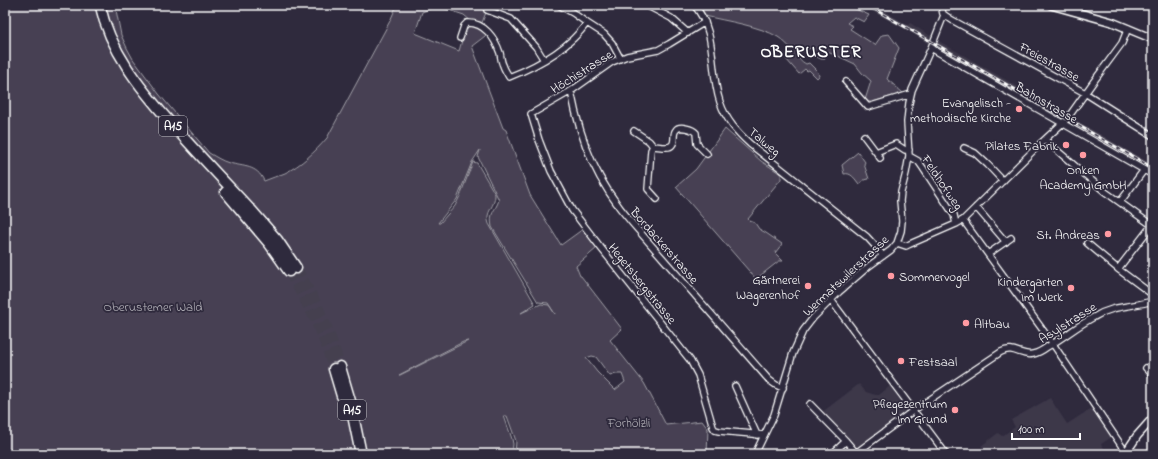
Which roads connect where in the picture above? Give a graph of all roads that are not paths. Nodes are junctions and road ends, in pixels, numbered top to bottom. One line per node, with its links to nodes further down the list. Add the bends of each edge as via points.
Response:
1 (97, 5): 38 (highway, A15, via 110,44 131,80)
2 (100, 5): 42 (highway, A15, via 111,39 149,99)
3 (559, 5): 11 (street)
4 (646, 5): 13 (street, via 671,18)
5 (694, 5): 10 (street, Talweg)
6 (941, 5): 9 (street)
7 (1051, 5): 12 (main road, via 1102,18)
8 (487, 10): 18 (street, via 511,19)
9 (944, 15): 16 (street, Wermatswilerstrasse); 21 (street, Freiestrasse)
10 (705, 22): 13 (street, Höchistrasse); 51 (street, Talweg, via 709,31 720,101 738,134 867,237)
11 (587, 24): 17 (street, via 608,38); 18 (street)
12 (1128, 28): 15 (main road); 21 (street, via 1122,43)
13 (688, 33): 17 (street, Höchistrasse, via 658,50)
14 (460, 38): 18 (street, via 467,23 481,25 495,42 509,77)
15 (1153, 39)
16 (931, 48): 22 (street, Wermatswilerstrasse); 24 (street, Bahnstrasse)
17 (620, 58): 20 (street, Höchistrasse)
18 (544, 60)
19 (846, 82): 22 (street, via 868,107)
20 (571, 91): 23 (street, Höchistrasse); 60 (street, Bordackerstrasse, via 588,154 598,177 614,202 769,380)
21 (1086, 93): 24 (street); 27 (street, Freiestrasse)
22 (911, 94): 32 (street, Wermatswilerstrasse, via 907,117)
23 (531, 114): 64 (street, Hegetsbergstrasse, via 541,146 572,210 690,360 715,430)
24 (1062, 123): 28 (street); 35 (street, Bahnstrasse)
25 (634, 131): 29 (street)
26 (864, 136): 31 (street)
27 (1153, 136)
28 (1045, 140): 37 (street); 40 (street)
29 (653, 146): 33 (street, via 671,146 676,129 692,129 696,133 696,144); 39 (street, Bordackerstrasse, via 648,189)
30 (964, 148): 37 (street, via 975,153)
31 (876, 152): 32 (street, via 896,144); 34 (street)
32 (909, 153): 44 (street, Feldhofweg, via 923,168 954,215); 48 (street, Wermatswilerstrasse, via 901,192 902,221)
33 (707, 154)
34 (880, 158)
35 (1144, 170): 36 (street, Bahnstrasse); 40 (street)
36 (1153, 175)
37 (1003, 181): 41 (street)
38 (226, 192): 42 (highway, A15, via 292,270 274,237)
39 (657, 199)
40 (1120, 202): 45 (street)
41 (976, 207): 43 (street); 47 (street)
42 (251, 210)
43 (963, 220): 44 (street); 50 (street)
44 (956, 224): 48 (street, via 906,246)
45 (1152, 226): 52 (street)
46 (1011, 238): 47 (street)
47 (1006, 242): 50 (street)
48 (897, 243): 51 (street, Wermatswilerstrasse)
49 (1087, 243): 52 (street)
50 (988, 254): 56 (street)
51 (883, 256): 54 (street, Wermatswilerstrasse)
52 (1118, 269): 53 (street)
53 (1153, 295)
54 (831, 300): 60 (street, Wermatswilerstrasse, via 803,331 793,353); 62 (street)
55 (1153, 301): 56 (street, Asylstrasse, via 1108,310)
56 (1053, 344): 62 (street, Asylstrasse, via 1028,355 1005,350); 67 (street)
57 (1146, 368): 58 (street)
58 (1153, 375)
59 (735, 386): 64 (street)
60 (783, 388): 65 (street, Wermatswilerstrasse)
61 (810, 404): 66 (street)
62 (914, 410): 72 (street, Asylstrasse); 73 (street)
63 (1153, 418): 67 (main road)
64 (757, 435): 65 (street, Hegetsbergstrasse)
65 (764, 435): 70 (street, Wermatswilerstrasse)
66 (846, 441): 71 (street); 72 (street)
67 (1126, 453)
68 (354, 454): 69 (highway, A15, via 337,368 350,401)
69 (361, 454)
70 (755, 454)
71 (832, 454)
72 (857, 454)
73 (946, 454)

